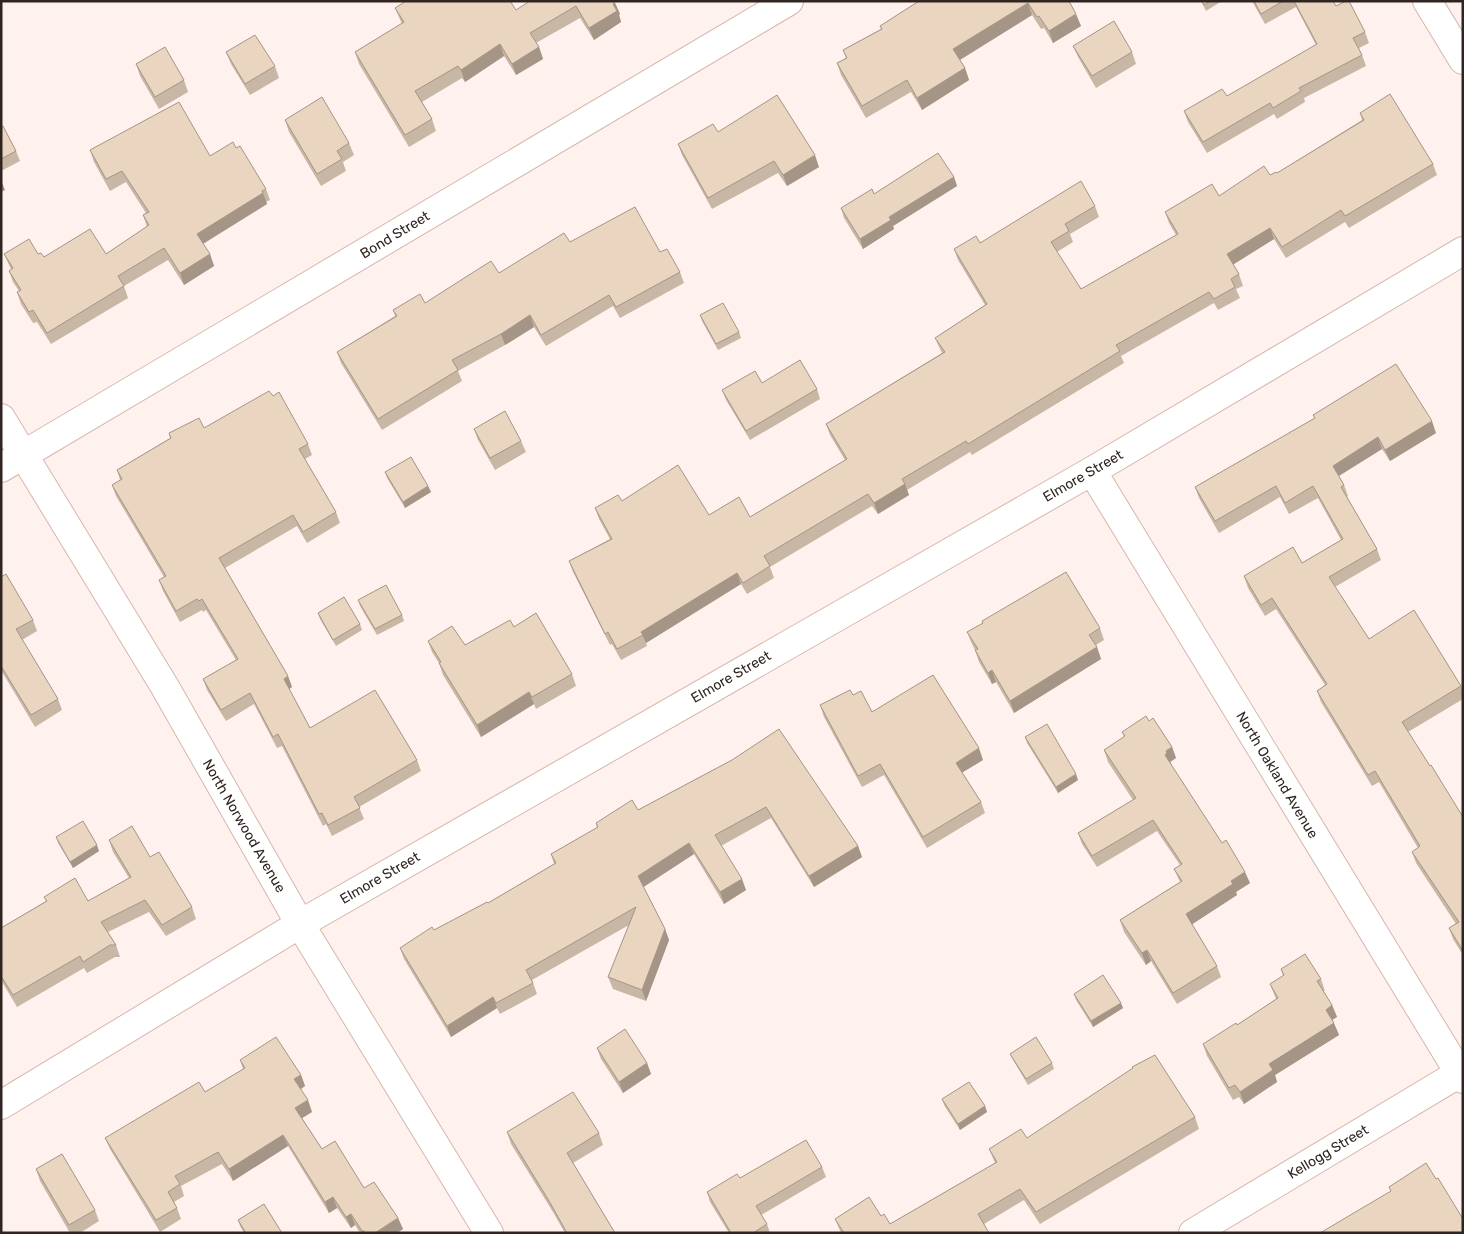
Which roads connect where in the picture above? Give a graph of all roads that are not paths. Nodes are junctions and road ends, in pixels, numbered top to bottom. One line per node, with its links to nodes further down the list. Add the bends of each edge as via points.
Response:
1 (789, 1): 6 (street, Bond Street)
2 (1428, 1): 3 (street)
3 (1463, 60)
4 (1463, 251): 7 (street, Elmore Street)
5 (1, 418): 6 (street, North Norwood Avenue)
6 (12, 461): 8 (street, North Norwood Avenue, via 165,688)
7 (1092, 471): 8 (street, Elmore Street); 9 (street, North Oakland Avenue)
8 (300, 924): 10 (street, Elmore Street); 11 (street, North Norwood Avenue)
9 (1462, 1075): 12 (street, Kellogg Street)
10 (1, 1105)
11 (489, 1233)
12 (1193, 1233)

